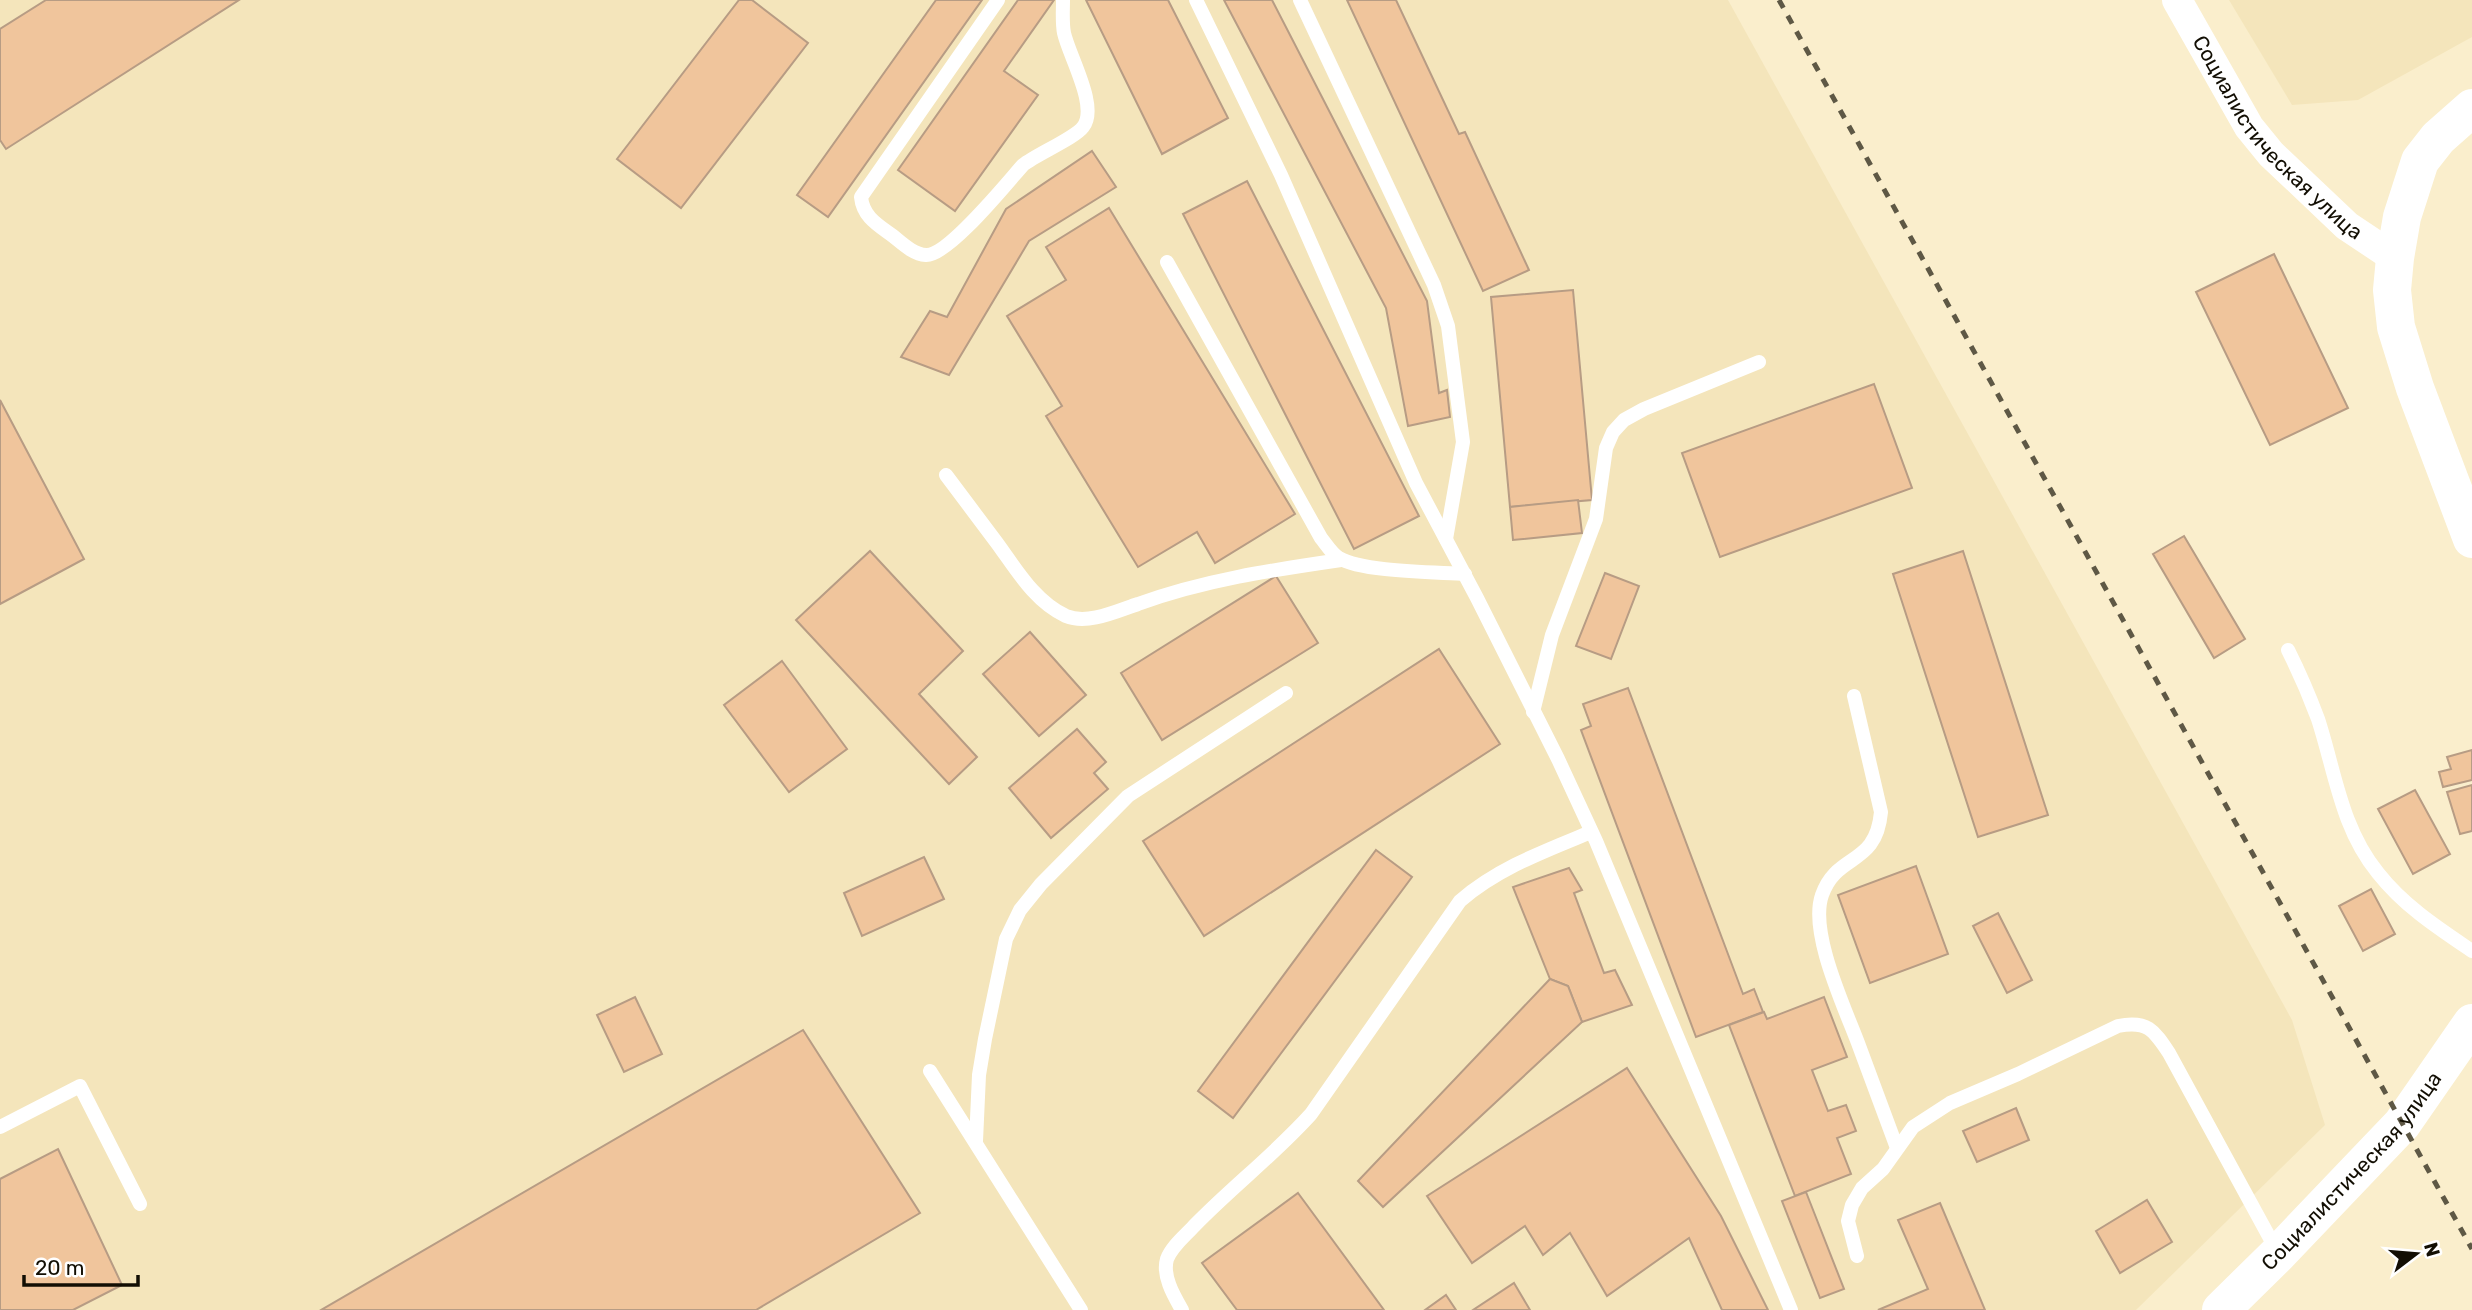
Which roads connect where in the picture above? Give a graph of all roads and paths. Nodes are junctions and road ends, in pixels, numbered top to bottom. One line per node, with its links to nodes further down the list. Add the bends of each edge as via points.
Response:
1 (998, 0): 2 (lane, via 861,197 862,209 871,220 916,253 928,255 949,245 1034,156 1082,129 1087,103 1064,32)
2 (1063, 0)
3 (1196, 0): 11 (lane, via 1282,175 1399,446)
4 (1300, 0): 11 (lane, via 1434,285 1448,326 1463,442)
5 (2177, 0): 7 (street, Социалистическая улица, via 2229,95 2271,154 2347,226)
6 (2472, 108): 7 (main road, Социалистическая улица, via 2420,161)
7 (2395, 258): 12 (main road, Социалистическая улица, via 2396,327)
8 (1167, 262): 13 (lane, via 1321,538)
9 (1759, 362): 18 (lane, via 1644,409 1613,432 1606,448 1596,519 1552,635)
10 (946, 475): 13 (lane, via 1044,602 1080,620 1227,578)
11 (1446, 538): 14 (lane)
12 (2472, 539)
13 (1341, 560): 14 (lane)
14 (1465, 574): 18 (lane)
15 (2288, 650): 20 (lane, via 2318,721 2358,844 2399,897)
16 (1286, 693): 24 (lane, via 1128,796 1020,911 1006,939 985,1039)
17 (1854, 696): 25 (lane, via 1881,812 1879,828 1865,851 1832,874 1818,908 1819,927 1829,968)
18 (1533, 712): 19 (lane)
19 (1591, 832): 30 (lane, via 1499,872 1460,901 1311,1114 1175,1246 1167,1260 1167,1273); 31 (lane)
20 (2472, 951)
21 (2472, 1023): 27 (main road, Социалистическая улица, via 2402,1124)
22 (930, 1071): 24 (lane)
23 (0, 1127): 26 (lane, via 80,1086)
24 (976, 1141): 29 (lane)
25 (1897, 1148): 27 (lane, via 1913,1127 1950,1103 2118,1026 2144,1025 2156,1032 2169,1052); 28 (lane, via 1852,1205 1848,1221)
26 (140, 1204)
27 (2278, 1254): 32 (main road, Социалистическая улица)
28 (1857, 1256)
29 (1081, 1310)
30 (1182, 1310)
31 (1791, 1310)
32 (2221, 1310)

